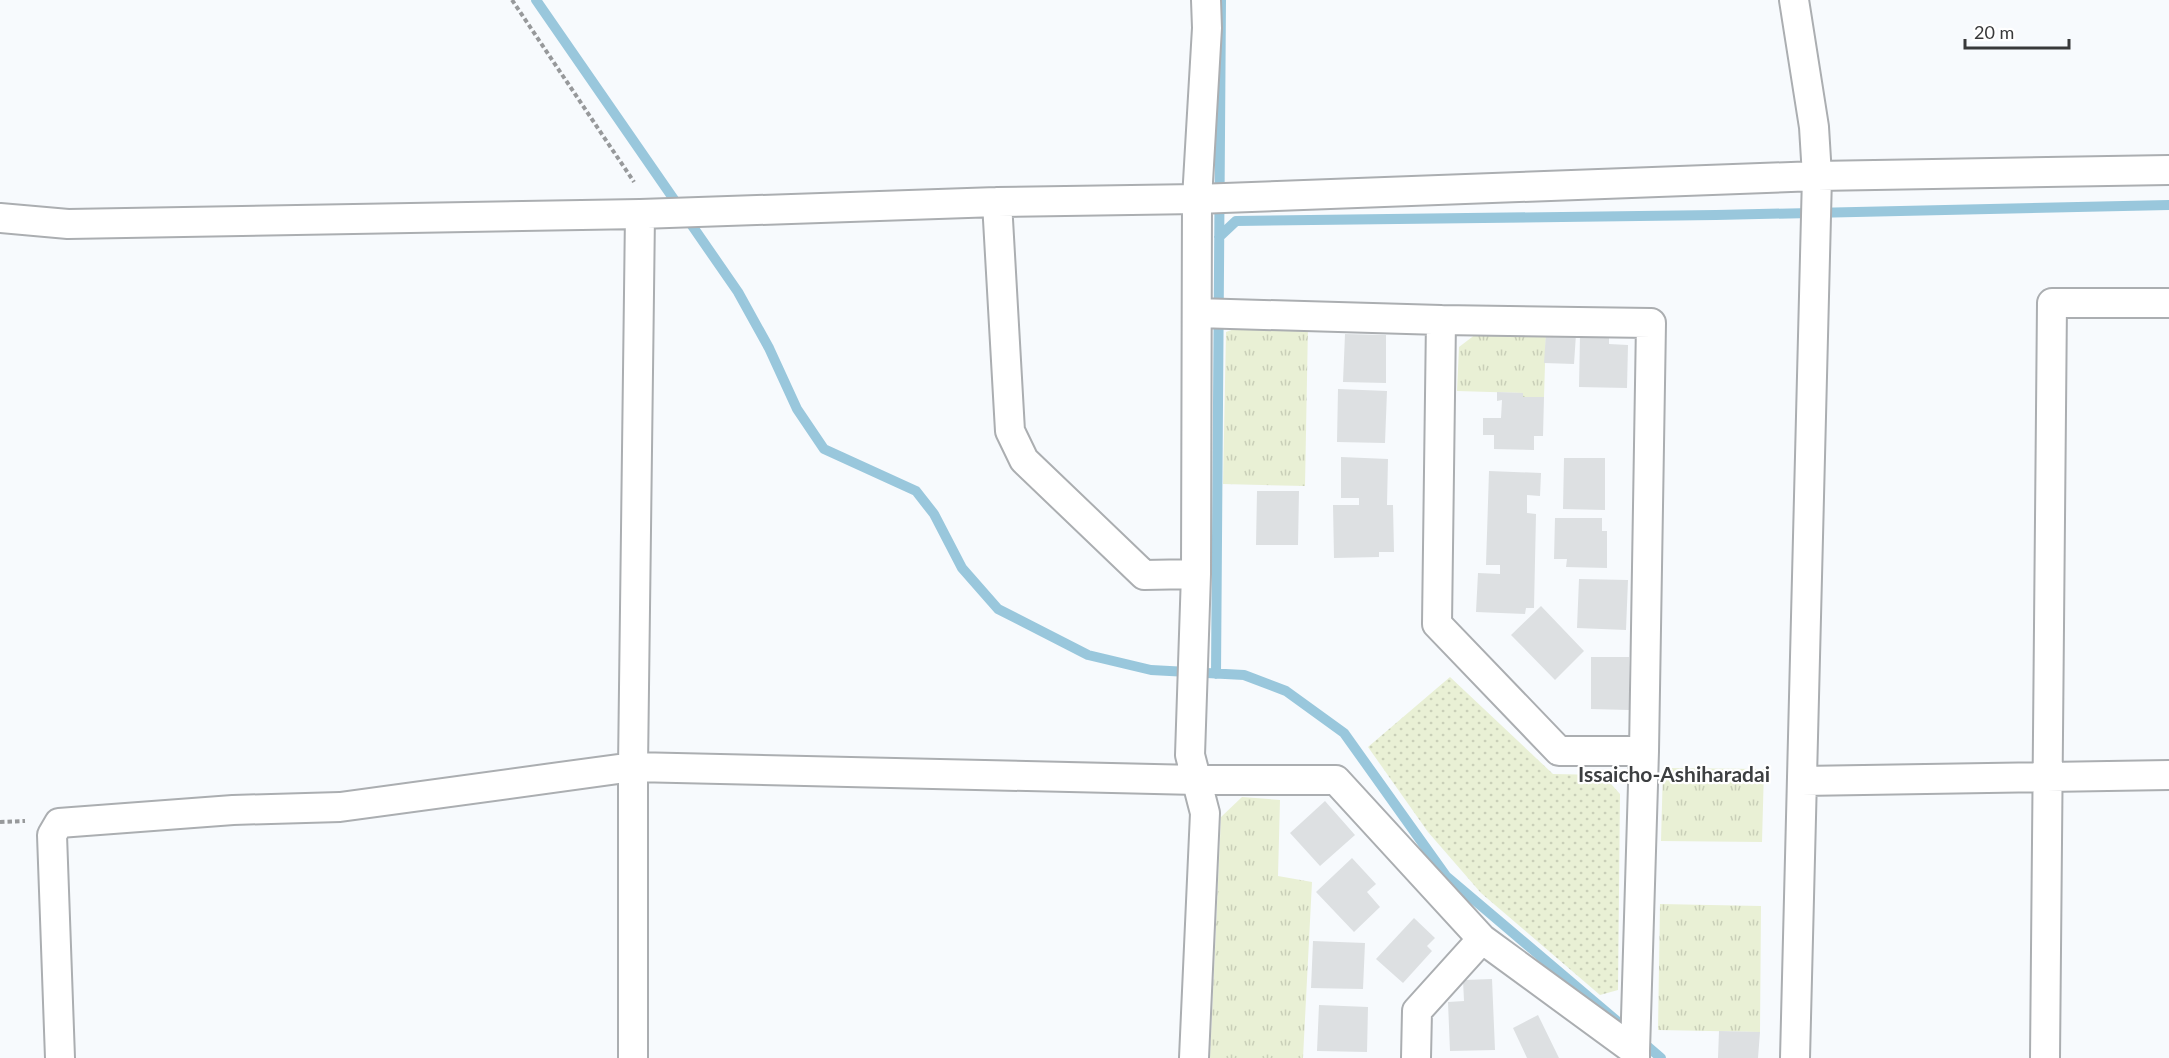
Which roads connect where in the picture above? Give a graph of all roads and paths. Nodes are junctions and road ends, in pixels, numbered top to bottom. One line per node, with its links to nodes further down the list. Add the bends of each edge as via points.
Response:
1 (512, 0): 8 (path, via 640,191)
2 (1206, 0): 6 (street, via 1208,28)
3 (1794, 0): 5 (street, via 1814,127)
4 (2169, 170): 5 (street)
5 (1817, 176): 6 (street); 19 (street)
6 (1197, 199): 7 (street); 11 (street)
7 (997, 202): 8 (street); 13 (street, via 1010,431 1024,460 1144,575)
8 (640, 214): 9 (street, via 68,225); 15 (street)
9 (0, 218)
10 (2169, 303): 17 (street, via 2052,303)
11 (1197, 313): 12 (street); 13 (street)
12 (1442, 320): 14 (street, via 1437,624 1559,751); 14 (street, via 1651,323)
13 (1196, 574): 18 (street, via 1190,755)
14 (1644, 751): 21 (street)
15 (633, 767): 18 (street); 22 (street, via 340,807 233,810 59,823 52,835); 23 (street)
16 (2169, 776): 17 (street)
17 (2048, 778): 19 (street); 27 (street)
18 (1197, 780): 20 (street, via 1336,780); 24 (street, via 1205,813)
19 (1802, 781): 26 (street)
20 (1482, 939): 21 (street); 25 (street, via 1417,1011)
21 (1635, 1055)
22 (60, 1058)
23 (633, 1058)
24 (1194, 1058)
25 (1416, 1058)
26 (1796, 1058)
27 (2045, 1058)

